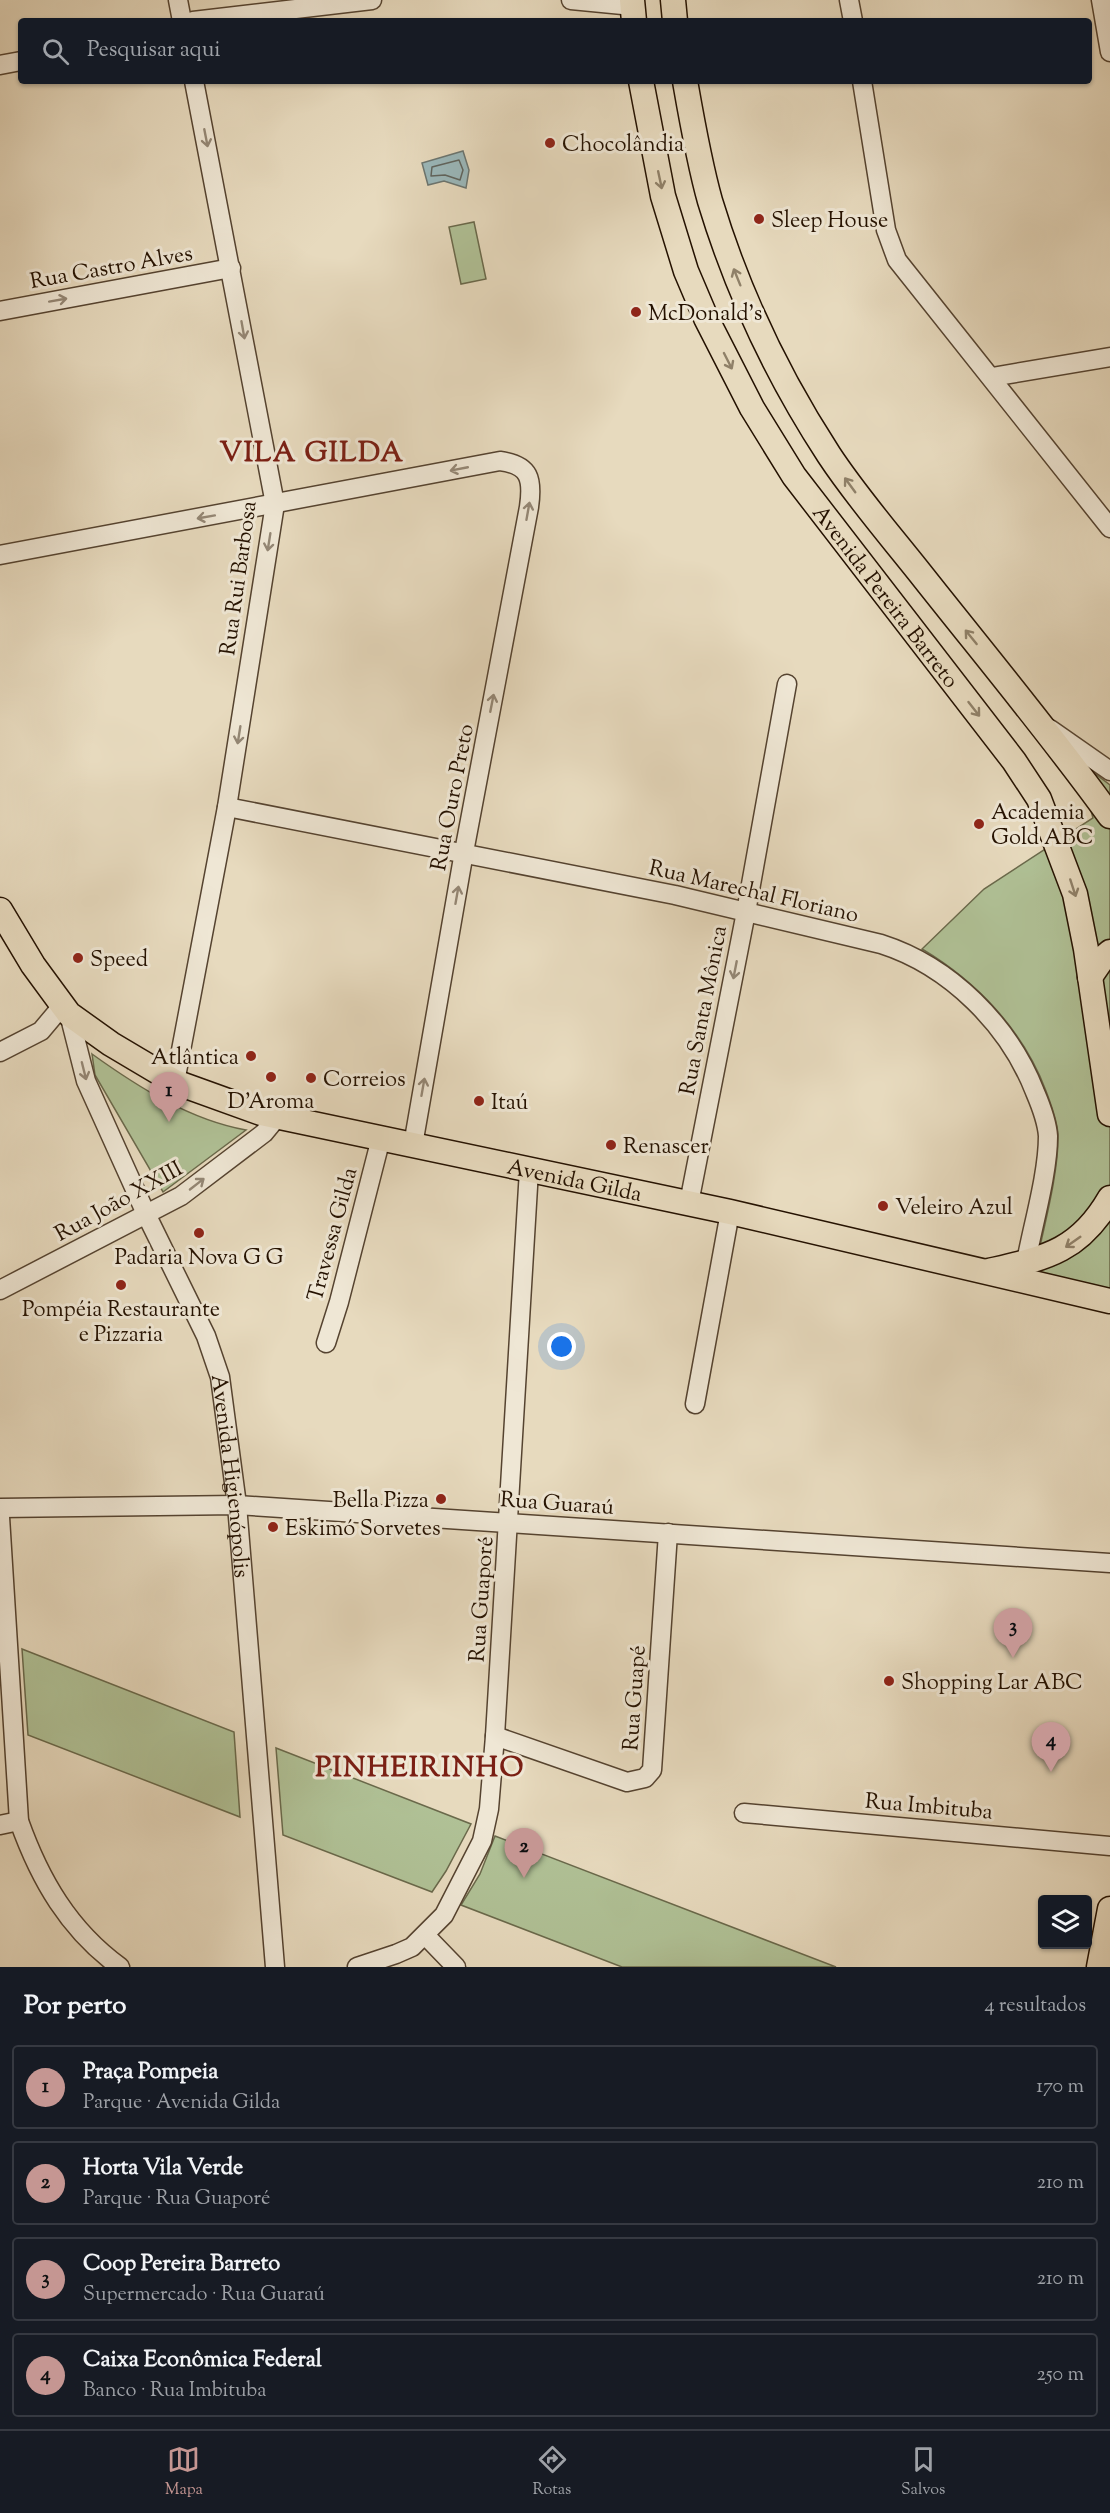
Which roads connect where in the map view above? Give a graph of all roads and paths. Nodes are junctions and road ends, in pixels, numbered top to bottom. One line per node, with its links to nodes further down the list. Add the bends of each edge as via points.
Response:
1 (178, 0): 9 (street)
2 (372, 0): 7 (street)
3 (571, 0): 8 (street)
4 (672, 0): 11 (main road)
5 (849, 0): 12 (street)
6 (1101, 0): 13 (street)
7 (350, 1): 10 (street)
8 (633, 9)
9 (182, 18)
10 (217, 18)
11 (675, 18)
12 (852, 18)
13 (1110, 52)
14 (18, 62): 15 (street)
15 (0, 65)
16 (195, 84): 20 (street, Rua Rui Barbosa, one-way to 20)
17 (642, 84): 36 (main road, Avenida Pereira Barreto, one-way to 36, via 663,195 686,271 706,318 752,408 794,476 1014,760 1039,799 1075,894)
18 (686, 84): 28 (main road, Avenida Pereira Barreto, one-way to 18, via 852,488 800,408 754,317 710,201)
19 (863, 84): 23 (street, via 891,246 905,272)
20 (231, 268): 21 (street, Rua Castro Alves, one-way to 20); 24 (street, Rua Rui Barbosa, one-way to 24)
21 (0, 311)
22 (1110, 357): 23 (street)
23 (992, 377): 25 (street)
24 (275, 504): 26 (street, one-way to 26); 30 (street, Rua Rui Barbosa, one-way to 30); 32 (street, Rua Ouro Preto, one-way to 24, via 529,507 528,474 517,463 500,461)
25 (1110, 528)
26 (0, 555)
27 (787, 684): 34 (street, Rua Santa Mônica)
28 (1037, 719): 29 (street); 31 (main road, Avenida Pereira Barreto)
29 (1110, 771)
30 (228, 807): 32 (street, Rua Marechal Floriano); 39 (street, Rua Rui Barbosa)
31 (1110, 816)
32 (464, 852): 34 (street, Rua Marechal Floriano); 43 (street, Rua Ouro Preto, one-way to 32)
33 (0, 910): 37 (main road, Avenida Higienópolis)
34 (746, 912): 46 (street, Rua Santa Mônica, one-way to 46); 49 (street, Rua Marechal Floriano, via 906,952 967,994 1006,1039 1033,1086 1048,1134)
35 (1110, 952): 36 (main road)
36 (1090, 977): 40 (main road, Avenida Pereira Barreto)
37 (66, 1010): 38 (street, via 41,1031); 39 (main road, Avenida Gilda, via 111,1044); 48 (street, Avenida Higienópolis, one-way to 48, via 86,1081)
38 (0, 1052)
39 (175, 1082): 41 (main road, Avenida Gilda)
40 (1110, 1114)
41 (278, 1116): 42 (main road, Avenida Gilda); 48 (street, Rua João XXIII, one-way to 41, via 181,1196 264,1132)
42 (381, 1138): 43 (main road, Avenida Gilda); 53 (street, Travessa Gilda)
43 (413, 1144): 44 (main road, Avenida Gilda)
44 (529, 1170): 46 (main road, Avenida Gilda); 58 (street, Rua Guaporé)
45 (1110, 1198): 49 (main road, one-way to 49, via 1087,1231 1071,1244)
46 (689, 1203): 47 (main road, Avenida Gilda)
47 (730, 1212): 50 (main road, Avenida Gilda); 54 (street)
48 (147, 1216): 51 (street, Rua João XXIII); 55 (street, Avenida Higienópolis, via 206,1336 220,1377)
49 (1026, 1262): 50 (main road)
50 (983, 1273): 52 (main road, Avenida Gilda)
51 (0, 1290)
52 (1110, 1301)
53 (326, 1343)
54 (696, 1404)
55 (237, 1505): 56 (street, Rua Guaraú); 58 (street, Rua Guaraú); 69 (street, Avenida Higienópolis)
56 (0, 1508)
57 (0, 1517): 63 (street)
58 (509, 1523): 59 (street, Rua Guaraú); 61 (street, Rua Guaporé)
59 (668, 1533): 60 (street, Rua Guaraú); 61 (street, Rua Guapé, via 652,1770 645,1778 627,1782)
60 (1110, 1563)
61 (495, 1737): 67 (street, Rua Guaporé, via 482,1841 444,1915)
62 (744, 1813): 65 (street, Rua Imbituba)
63 (19, 1821): 64 (street); 68 (street, via 32,1856 63,1911 83,1936)
64 (0, 1825)
65 (1110, 1846)
66 (1110, 1909): 72 (main road)
67 (425, 1935): 70 (street, Rua Guaporé, via 412,1947); 71 (street)
68 (120, 1967)
69 (275, 1967)
70 (357, 1967)
71 (456, 1967)
72 (1099, 1967)

